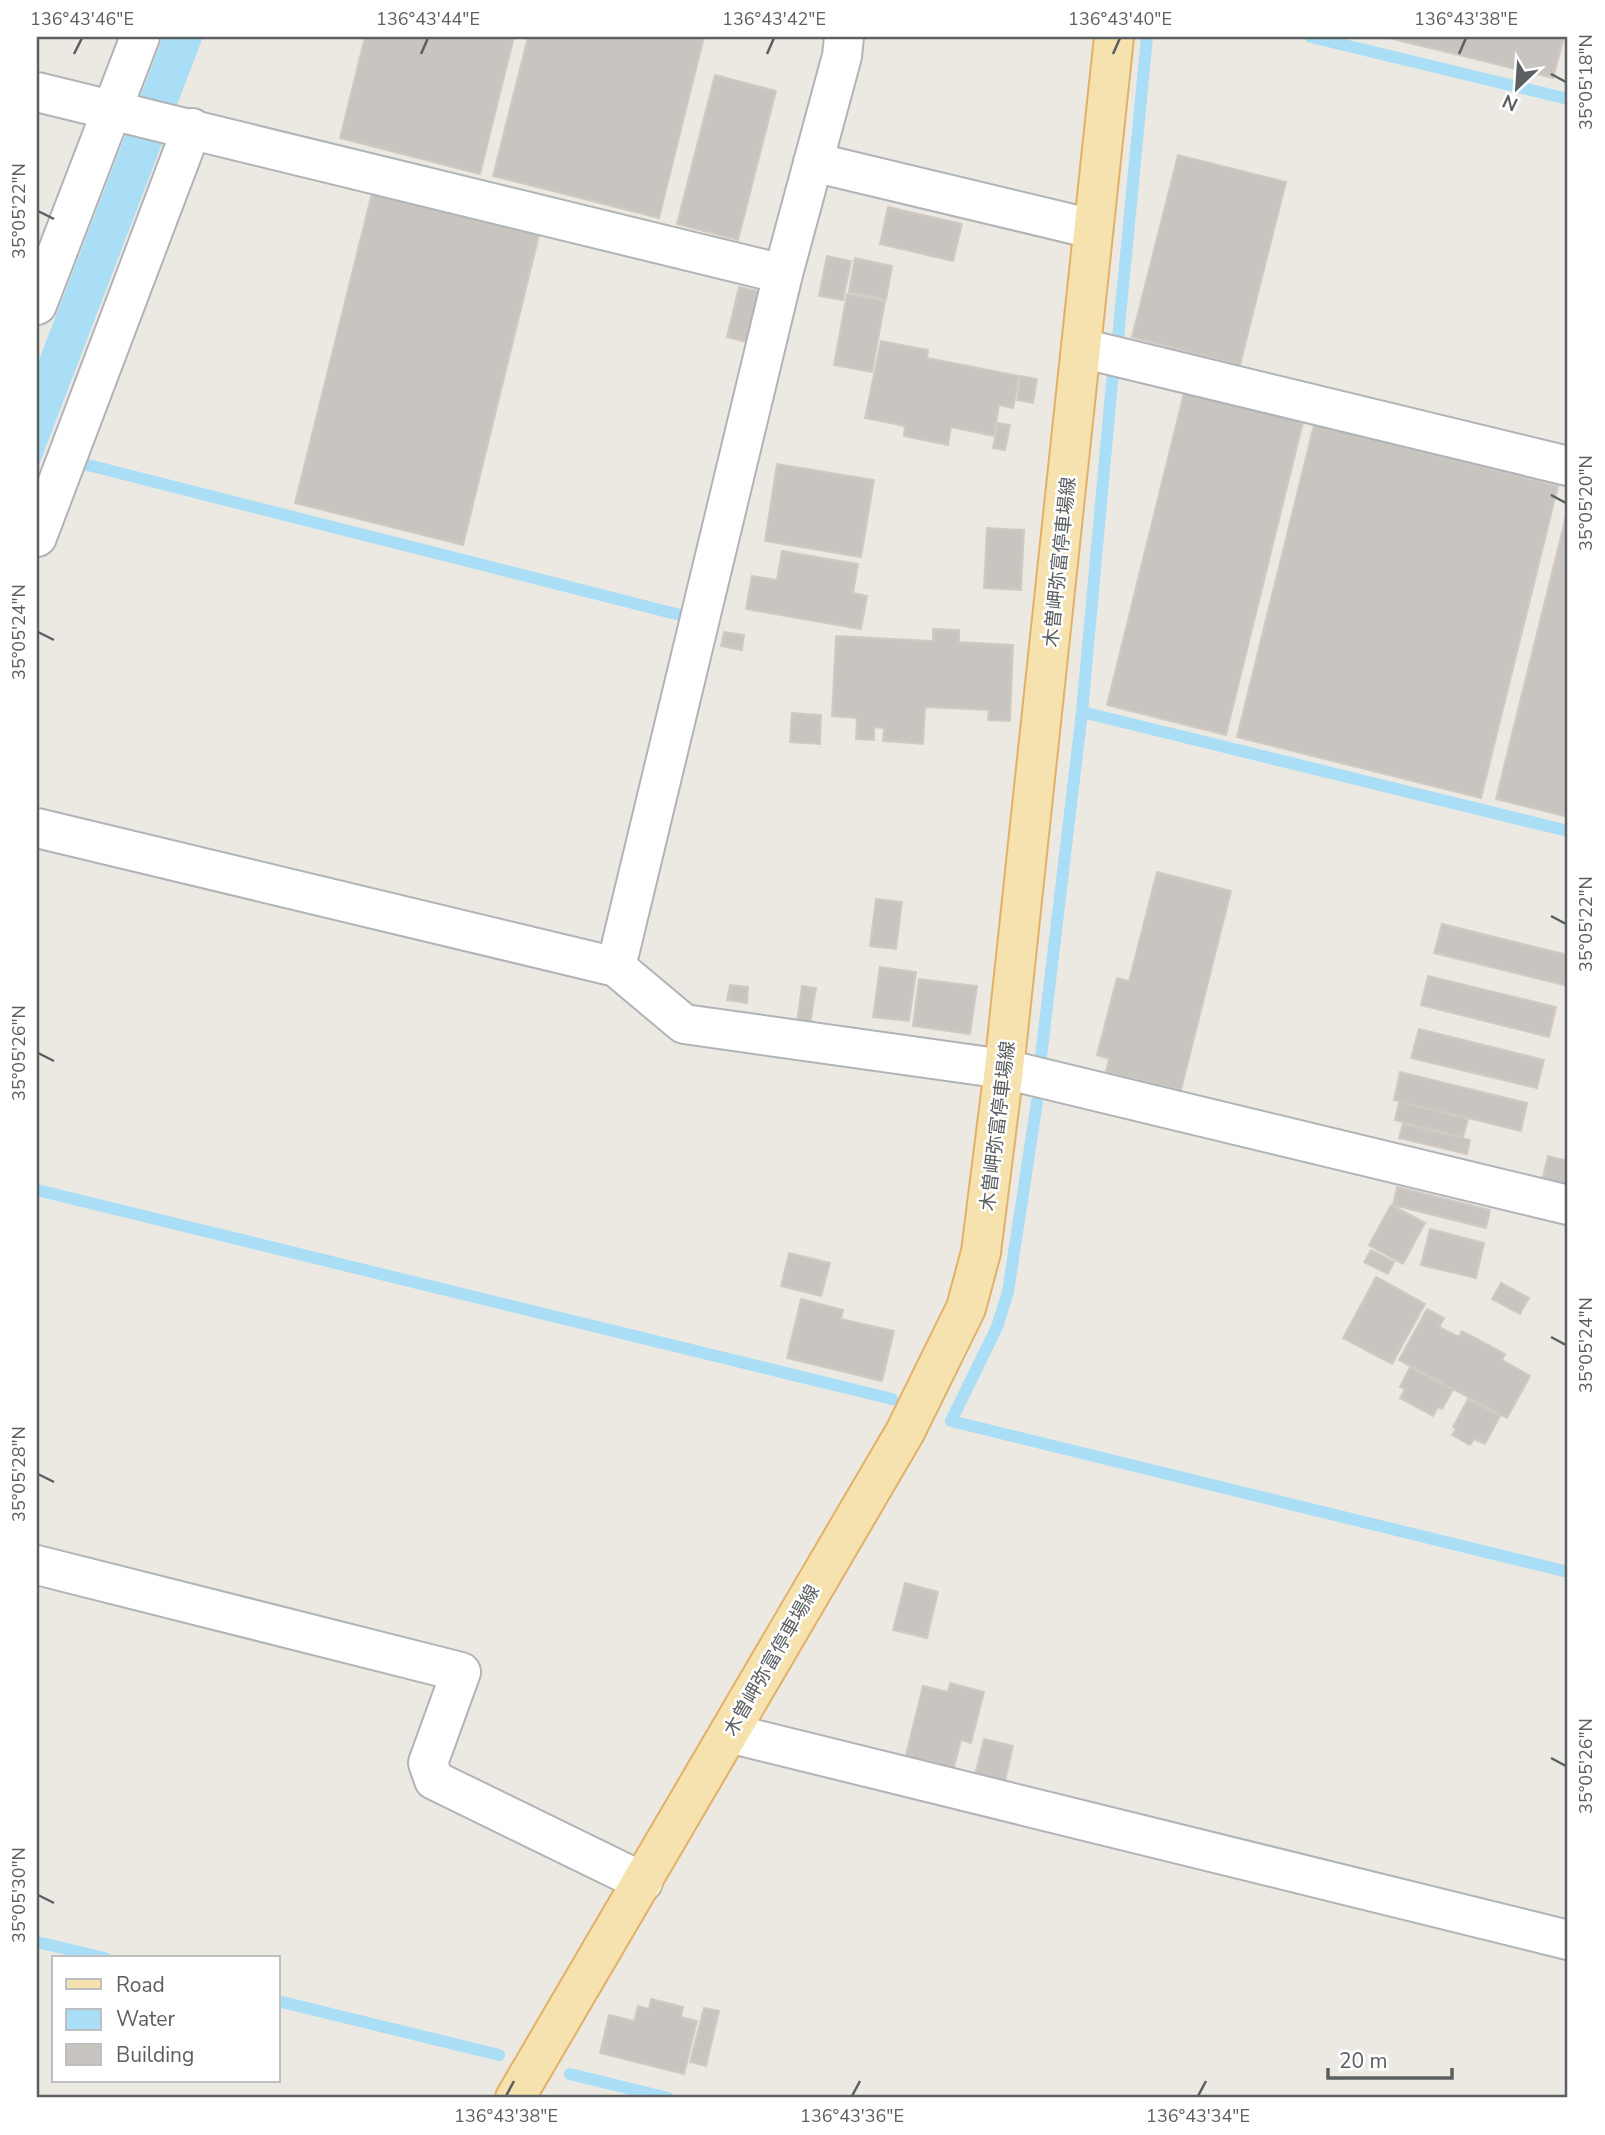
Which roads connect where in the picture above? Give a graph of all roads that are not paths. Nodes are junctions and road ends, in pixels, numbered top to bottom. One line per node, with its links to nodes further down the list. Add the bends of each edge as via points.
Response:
1 (140, 37): 5 (street)
2 (844, 37): 7 (street)
3 (1114, 37): 8 (main road, 木曽岬弥富停車場線)
4 (37, 92): 5 (street)
5 (113, 111): 6 (street); 10 (street)
6 (187, 127): 9 (street); 13 (street)
7 (813, 162): 8 (street); 9 (street)
8 (1093, 229): 11 (main road, 木曽岬弥富停車場線)
9 (783, 274): 15 (street)
10 (37, 305)
11 (1081, 348): 12 (street); 16 (main road, 木曽岬弥富停車場線)
12 (1568, 466)
13 (37, 537)
14 (37, 828): 15 (street)
15 (616, 967): 16 (street, via 684,1024)
16 (1004, 1069): 17 (street); 19 (main road, 木曽岬弥富停車場線, via 981,1252 966,1308 905,1432)
17 (1568, 1205)
18 (37, 1565): 20 (street, via 461,1672 428,1763 434,1780)
19 (729, 1733): 20 (main road, 木曽岬弥富停車場線); 21 (street)
20 (643, 1882): 22 (main road, 木曽岬弥富停車場線)
21 (1568, 1940)
22 (515, 2098)

